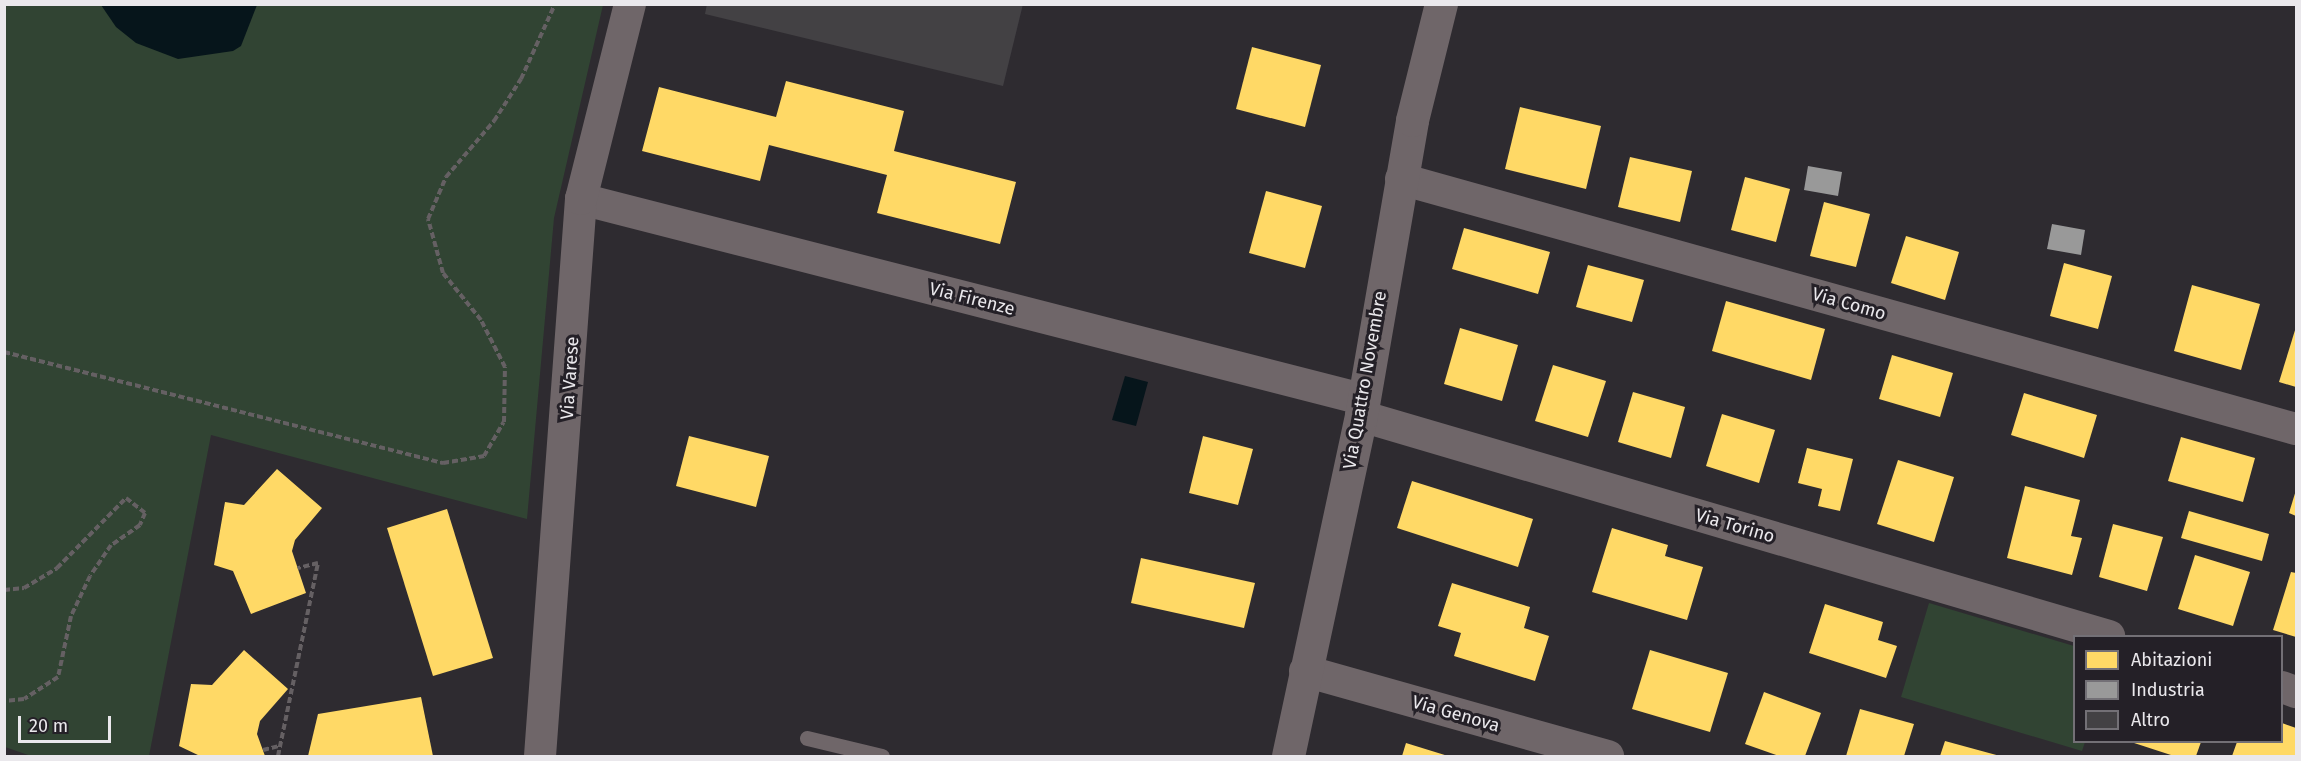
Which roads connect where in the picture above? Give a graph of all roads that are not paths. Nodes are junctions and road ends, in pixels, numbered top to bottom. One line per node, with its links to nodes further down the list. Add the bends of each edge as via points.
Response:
1 (630, 4): 4 (street, Via Varese)
2 (1441, 4): 3 (street, Via Quattro Novembre)
3 (1401, 179): 5 (street, Via Quattro Novembre); 6 (street, Via Como)
4 (581, 199): 5 (street, Via Firenze); 10 (street, Via Varese)
5 (1361, 408): 7 (street, Via Torino); 8 (street, Via Quattro Novembre)
6 (2296, 429)
7 (2106, 635)
8 (1305, 670): 12 (street, Via Quattro Novembre); 13 (street, Via Genova)
9 (807, 738): 11 (lane)
10 (540, 756)
11 (882, 756)
12 (1288, 756)
13 (1608, 756)

